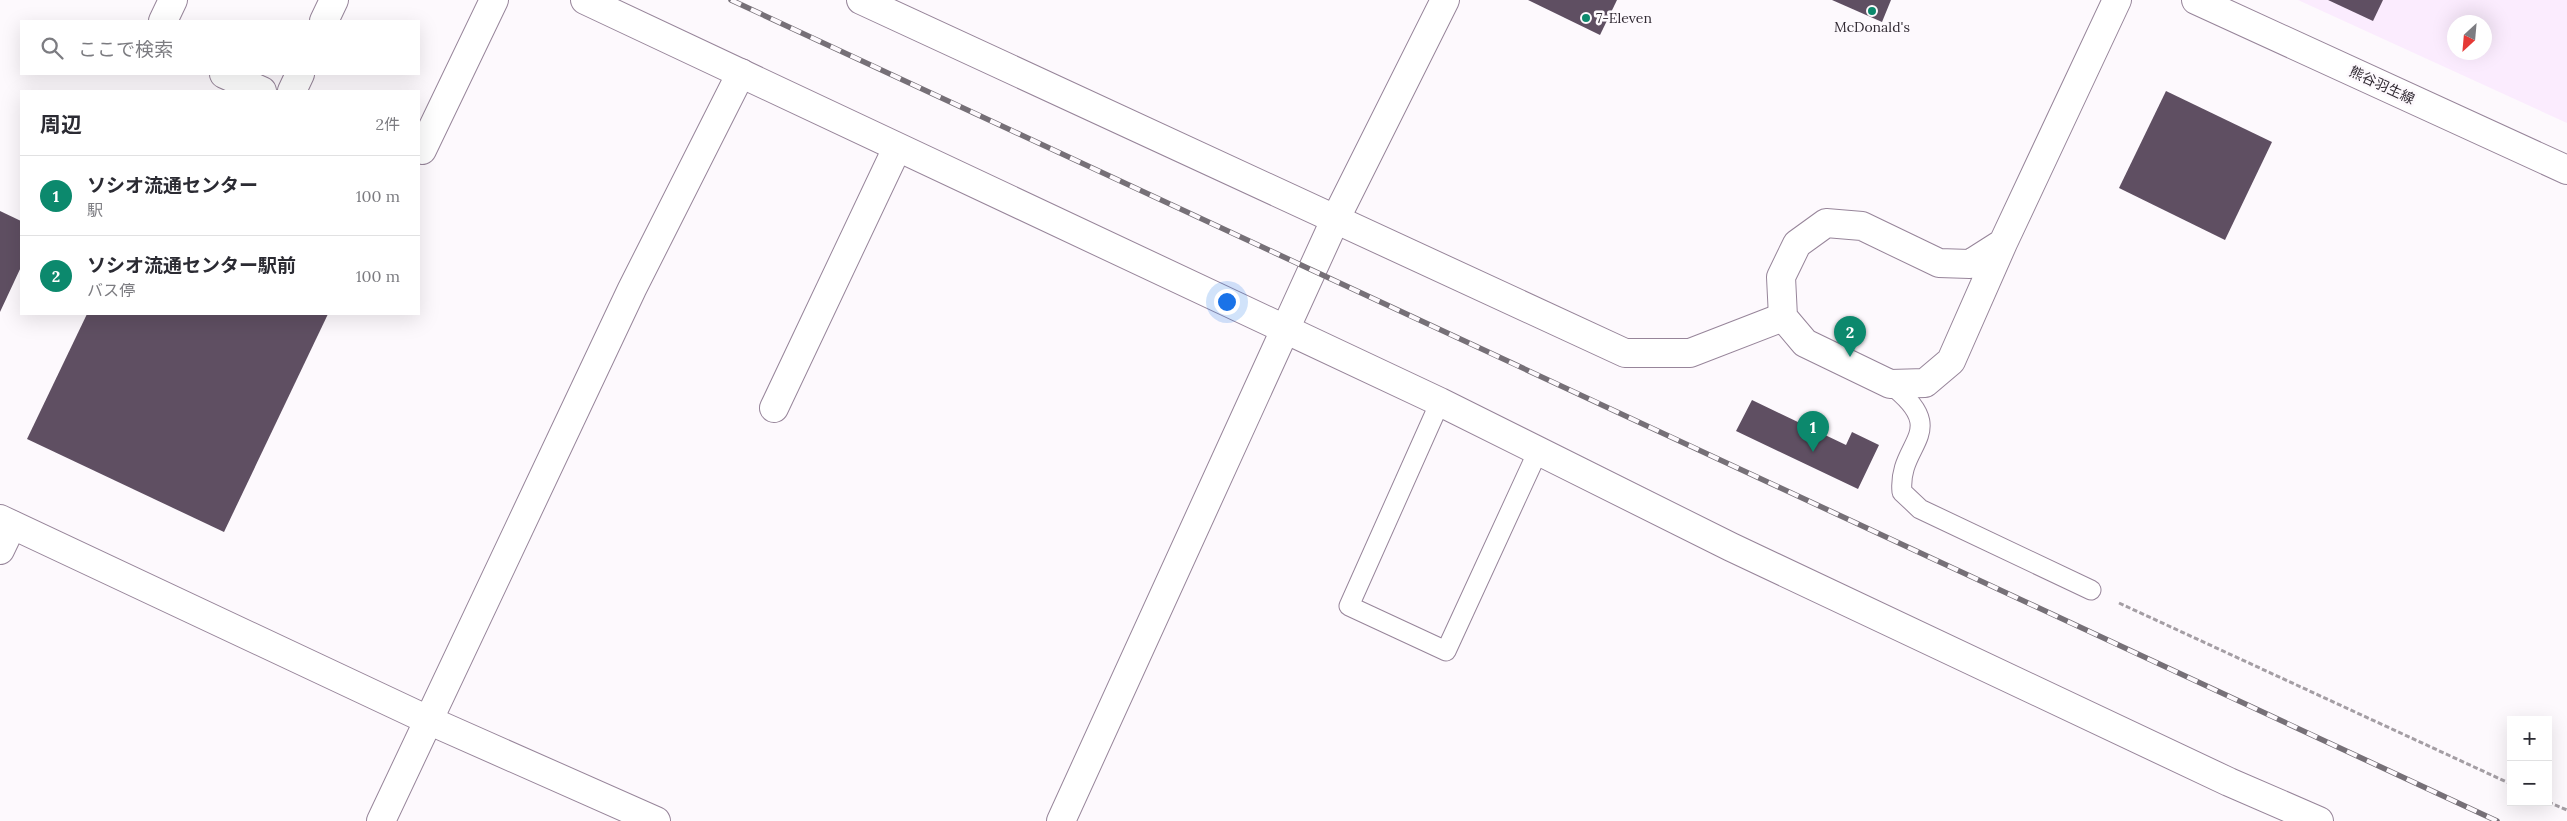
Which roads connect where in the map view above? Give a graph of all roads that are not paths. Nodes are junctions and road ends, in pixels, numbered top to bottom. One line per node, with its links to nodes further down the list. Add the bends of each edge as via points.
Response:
1 (173, 0): 9 (street)
2 (334, 0): 10 (street)
3 (494, 0): 17 (street)
4 (585, 0): 11 (street)
5 (861, 0): 19 (street)
6 (1444, 0): 19 (street)
7 (2116, 0): 20 (street)
8 (2196, 0): 18 (street, 熊谷羽生線)
9 (163, 20)
10 (324, 20)
11 (741, 73): 16 (street); 30 (street, via 632,289)
12 (226, 75): 14 (street)
13 (300, 75): 15 (street)
14 (260, 90)
15 (292, 90)
16 (897, 148): 22 (street); 25 (street)
17 (422, 150)
18 (2567, 170)
19 (1335, 220): 21 (street, via 1625,353 1690,352); 22 (street)
20 (2003, 243): 21 (street, via 1970,264 1939,262 1862,226 1826,223 1797,244 1781,277); 23 (street, via 1951,361 1925,383)
21 (1783, 317): 23 (street, via 1805,343)
22 (1285, 329): 24 (street); 33 (street)
23 (1890, 384): 29 (lane, via 1910,399 1919,416 1920,437 1900,478 1902,492 1920,509)
24 (1440, 402): 26 (street); 26 (lane, via 1349,606 1446,651)
25 (774, 408)
26 (1538, 451): 34 (street, via 1731,547 2229,782)
27 (6, 522): 28 (street); 30 (street)
28 (0, 550)
29 (2091, 590)
30 (428, 720): 31 (street); 32 (street)
31 (382, 821)
32 (656, 821)
33 (1061, 821)
34 (2319, 821)

